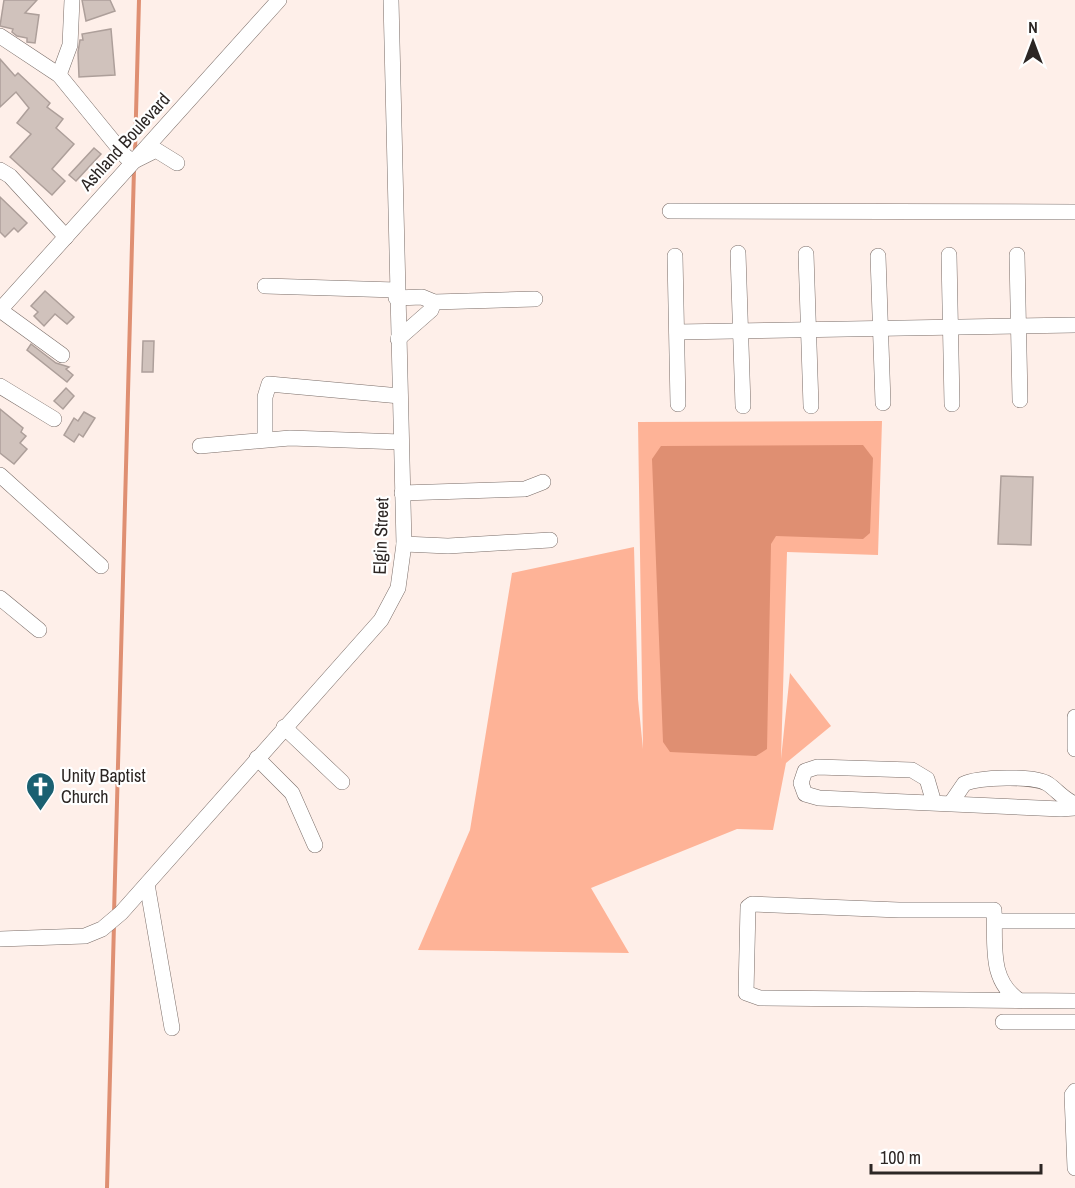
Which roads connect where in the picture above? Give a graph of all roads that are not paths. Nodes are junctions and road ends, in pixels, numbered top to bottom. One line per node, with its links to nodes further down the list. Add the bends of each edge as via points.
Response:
1 (72, 0): 5 (street, via 70,45)
2 (279, 0): 6 (street, Ashland Boulevard)
3 (391, 0): 19 (street, Elgin Street)
4 (0, 36): 5 (street)
5 (59, 75): 6 (street, via 126,157)
6 (134, 161): 7 (street, via 156,150); 11 (street, Ashland Boulevard)
7 (177, 163)
8 (0, 170): 11 (street)
9 (670, 211): 10 (street)
10 (1075, 212)
11 (66, 237): 22 (street, Ashland Boulevard)
12 (738, 254): 28 (street)
13 (806, 254): 27 (street)
14 (949, 255): 25 (street)
15 (1017, 255): 24 (street)
16 (675, 256): 29 (street)
17 (878, 256): 26 (street)
18 (265, 286): 19 (street)
19 (396, 294): 21 (street); 30 (street, Elgin Street)
20 (535, 299): 21 (street)
21 (434, 302): 30 (street, via 431,310)
22 (0, 310): 31 (street)
23 (1075, 325): 24 (street)
24 (1018, 326): 25 (street); 34 (street)
25 (950, 327): 26 (street); 37 (street)
26 (881, 328): 27 (street); 35 (street)
27 (809, 330): 28 (street); 39 (street)
28 (741, 331): 29 (street); 38 (street)
29 (677, 332): 36 (street)
30 (398, 339): 33 (street, Elgin Street)
31 (62, 355)
32 (0, 386): 40 (street)
33 (400, 396): 41 (street, via 269,384 265,397); 42 (street, Elgin Street)
34 (1020, 400)
35 (883, 403)
36 (678, 404)
37 (952, 404)
38 (743, 406)
39 (811, 406)
40 (54, 419)
41 (265, 440): 42 (street); 43 (street)
42 (401, 442): 46 (street, Elgin Street)
43 (200, 446)
44 (0, 475): 49 (street)
45 (543, 482): 46 (street, via 525,489)
46 (402, 493): 48 (street, Elgin Street)
47 (550, 540): 48 (street, via 448,546)
48 (404, 544): 53 (street, Elgin Street, via 402,570 391,605)
49 (101, 566)
50 (0, 598): 51 (street)
51 (39, 630)
52 (1075, 717): 54 (street)
53 (284, 728): 55 (street, Elgin Street); 56 (street)
54 (1075, 749)
55 (257, 758): 60 (street, via 292,793); 61 (street, Elgin Street)
56 (342, 782)
57 (934, 802): 57 (street, via 819,798 801,789 802,775 810,768 912,770 927,779); 58 (street)
58 (951, 803): 59 (street); 59 (street, via 964,784 984,778 1040,780)
59 (1075, 806)
60 (315, 845)
61 (147, 884): 64 (street, Elgin Street, via 102,928 85,936); 69 (street)
62 (995, 915): 63 (street); 65 (street, via 998,976 1008,993); 65 (street, via 752,904 748,907 746,993 760,998)
63 (1075, 921)
64 (0, 939)
65 (1020, 1001): 66 (street)
66 (1075, 1001)
67 (1003, 1022): 68 (street)
68 (1075, 1022)
69 (172, 1028)
70 (1075, 1091): 71 (street)
71 (1075, 1168)

